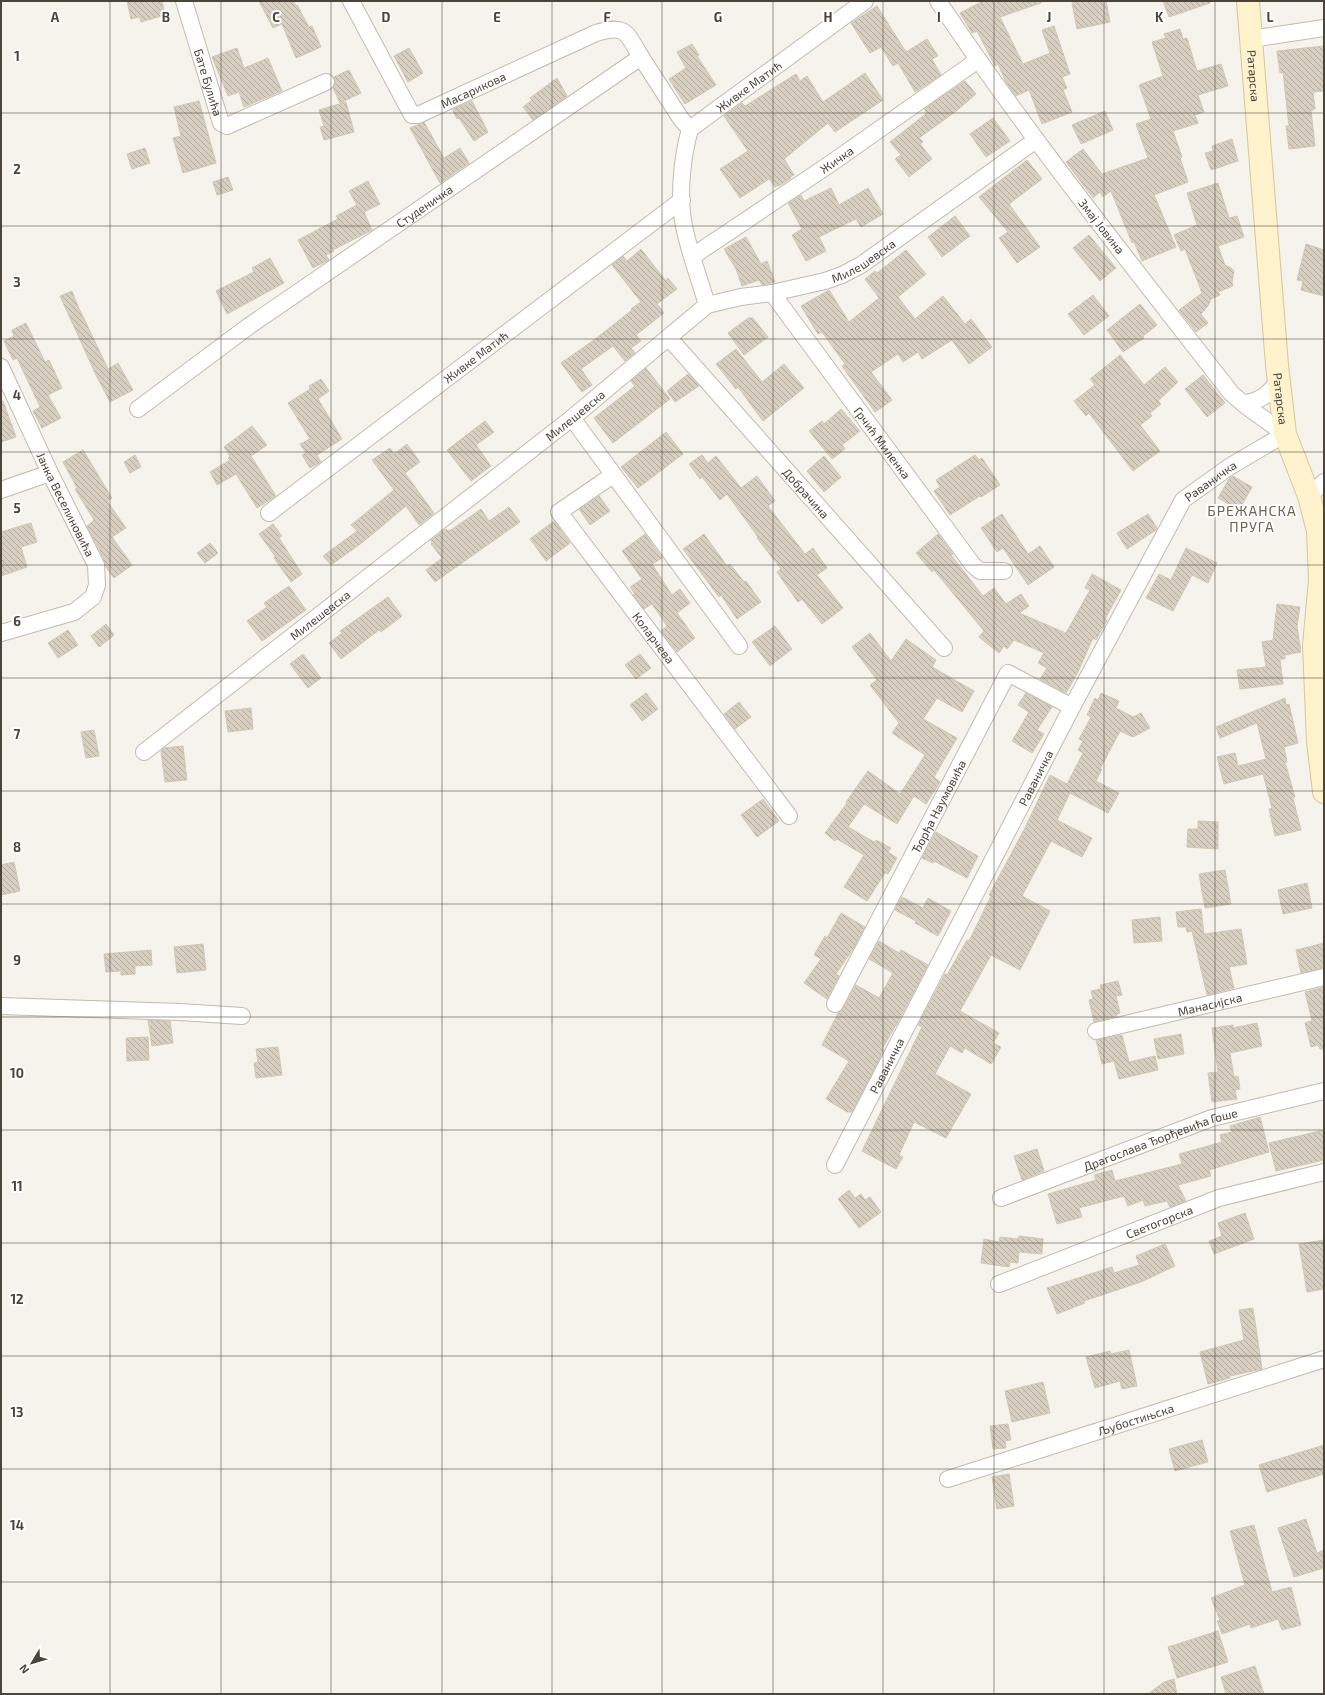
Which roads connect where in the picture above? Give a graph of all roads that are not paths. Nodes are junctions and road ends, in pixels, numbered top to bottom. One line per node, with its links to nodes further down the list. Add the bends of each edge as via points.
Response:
1 (184, 1): 10 (street, Бате Булића, via 221,123 227,126)
2 (350, 1): 8 (street, Масарикова, via 412,115 418,115 596,33 611,29 621,30 628,35)
3 (865, 1): 11 (street, Живке Матић)
4 (938, 1): 9 (street, Змај Јовина)
5 (1248, 1): 7 (street, Ратарска)
6 (1324, 28): 7 (street)
7 (1251, 39): 19 (street, Ратарска)
8 (641, 57): 11 (street); 21 (street, Студеничка, via 249,326)
9 (978, 60): 12 (street, Змај Јовина); 14 (street, Жичка)
10 (326, 82)
11 (690, 129): 13 (street, via 686,146)
12 (1036, 140): 15 (street, Милешевска, via 861,265 825,281); 20 (street, Змај Јовина, via 1231,392)
13 (682, 200): 14 (street, via 684,226); 28 (street, Живке Матић)
14 (693, 256): 16 (street)
15 (772, 293): 16 (street, Милешевска); 30 (street, Грчић Миленка, via 973,565 980,571)
16 (708, 305): 17 (street, Милешевска)
17 (669, 338): 22 (street, Милешевска); 33 (street, Добрачина)
18 (1, 367): 24 (street, Јанка Веселиновића)
19 (1279, 380): 20 (street, via 1272,390 1258,401); 23 (street, Ратарска)
20 (1243, 404): 23 (street, Змај Јовина)
21 (138, 409)
22 (572, 418): 25 (street); 35 (street, Милешевска)
23 (1285, 434): 26 (street, Ратарска); 34 (street, Раваничка, via 1229,467 1183,500)
24 (50, 473): 27 (street); 31 (street, Јанка Веселиновића, via 96,565 97,585 93,597 74,612)
25 (613, 475): 32 (street); 37 (street, Коларчева, via 559,512)
26 (1316, 489): 29 (street, Ратарска)
27 (1, 490)
28 (269, 513)
29 (1321, 535): 36 (street, Ратарска, via 1314,645 1318,741)
30 (1004, 571)
31 (1, 633)
32 (739, 646)
33 (944, 648)
34 (1072, 707): 39 (street, Ђорђа Наумовића, via 1008,673); 44 (street, Раваничка)
35 (144, 752)
36 (1324, 792)
37 (789, 816)
38 (1324, 977): 42 (street, Манасијска)
39 (835, 1004)
40 (1, 1006): 41 (street)
41 (242, 1016)
42 (1096, 1031)
43 (1324, 1091): 46 (street, Драгослава Ђорђевића Гоше, via 1212,1118)
44 (835, 1166)
45 (1324, 1172): 47 (street, Светогорска, via 1219,1198)
46 (1001, 1198)
47 (999, 1284)
48 (1324, 1359): 49 (street, Љубостињска)
49 (948, 1479)

